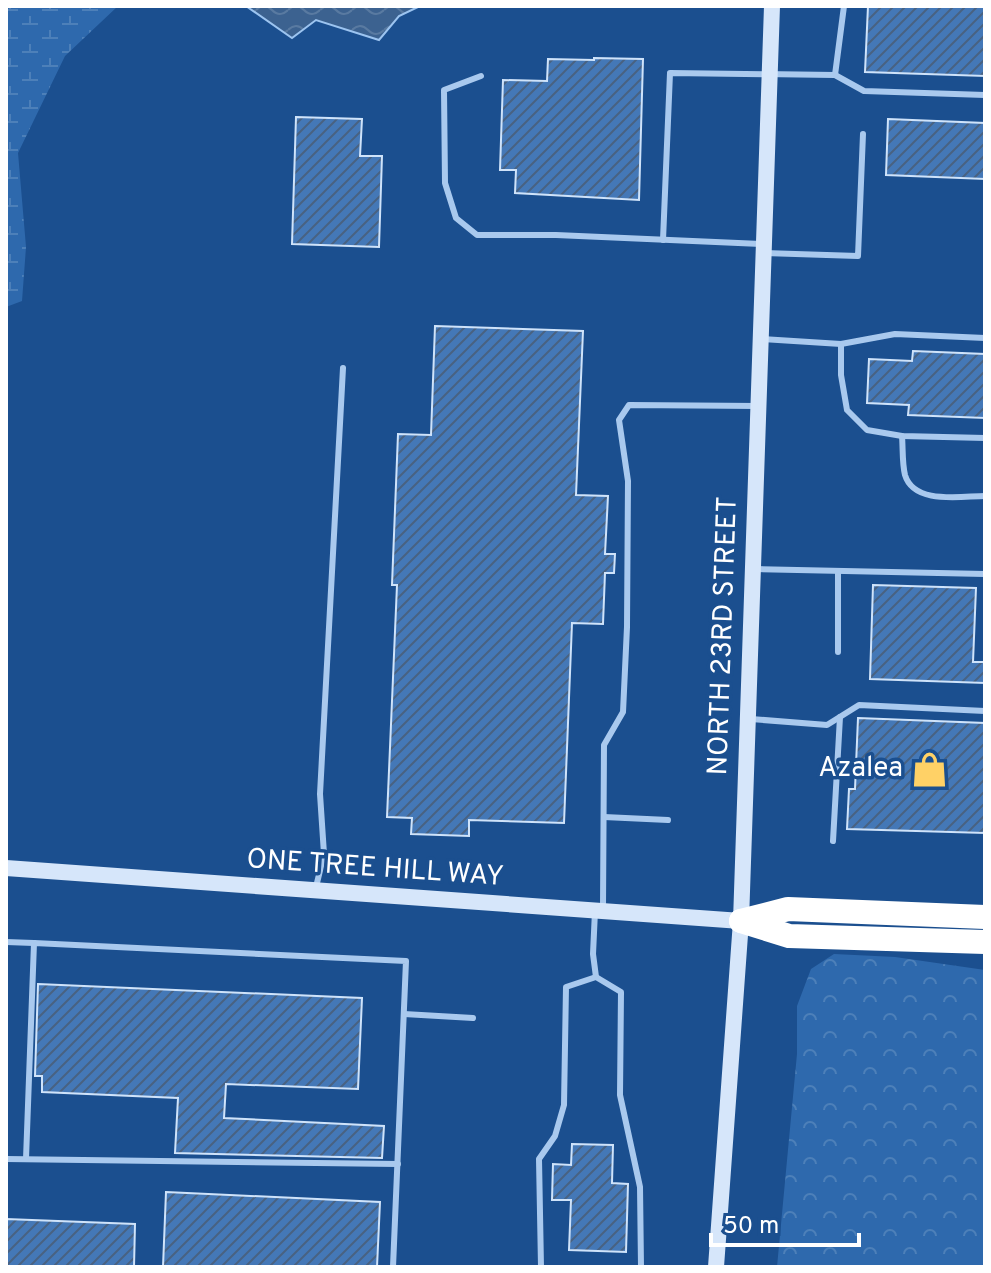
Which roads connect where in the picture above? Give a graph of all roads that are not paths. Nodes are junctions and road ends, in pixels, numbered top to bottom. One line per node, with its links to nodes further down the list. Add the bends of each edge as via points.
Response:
1 (772, 6): 3 (main road, NORTH 23RD STREET)
2 (844, 6): 4 (lane)
3 (770, 75): 4 (lane); 8 (lane, via 670,73); 9 (main road, NORTH 23RD STREET)
4 (835, 75): 6 (lane, via 864,91)
5 (481, 76): 8 (lane, via 444,90 445,183 456,218 477,235)
6 (985, 95)
7 (863, 134): 9 (lane, via 858,256)
8 (663, 240): 9 (lane)
9 (764, 248): 11 (main road, NORTH 23RD STREET)
10 (985, 338): 12 (lane, via 895,334)
11 (761, 339): 12 (lane); 14 (main road, NORTH 23RD STREET)
12 (841, 344): 15 (lane, via 847,410 867,430)
13 (343, 368): 29 (lane, via 320,794 324,854)
14 (759, 406): 18 (main road, NORTH 23RD STREET); 25 (lane, via 629,405 619,420 628,481 627,627 623,712 604,745)
15 (902, 436): 16 (lane); 17 (lane, via 905,475 912,488 927,495)
16 (985, 438)
17 (985, 496)
18 (753, 569): 19 (lane); 24 (main road, NORTH 23RD STREET)
19 (838, 571): 20 (lane); 21 (lane)
20 (985, 574)
21 (838, 652)
22 (985, 711): 23 (lane, via 859,705)
23 (840, 717): 24 (lane, via 827,725); 27 (lane)
24 (748, 718): 32 (main road, NORTH 23RD STREET)
25 (604, 817): 26 (lane); 30 (lane)
26 (668, 820)
27 (833, 841)
28 (6, 868): 29 (main road, ONE TREE HILL WAY)
29 (316, 891): 30 (main road, ONE TREE HILL WAY)
30 (599, 911): 32 (main road, ONE TREE HILL WAY); 36 (lane, via 593,954)
31 (985, 917): 32 (highway, via 788,909)
32 (741, 921): 34 (highway, via 789,936); 45 (main road, NORTH 23RD STREET)
33 (6, 942): 35 (lane)
34 (985, 942)
35 (34, 943): 37 (lane, via 406,961); 40 (lane)
36 (596, 977): 43 (lane, via 566,987 564,1105 555,1136 539,1159); 44 (lane, via 621,992 620,1095 640,1187)
37 (404, 1014): 38 (lane); 41 (lane)
38 (473, 1018)
39 (6, 1159): 40 (lane)
40 (26, 1159): 41 (lane)
41 (398, 1164): 42 (lane)
42 (393, 1267)
43 (541, 1267)
44 (641, 1267)
45 (716, 1267)

